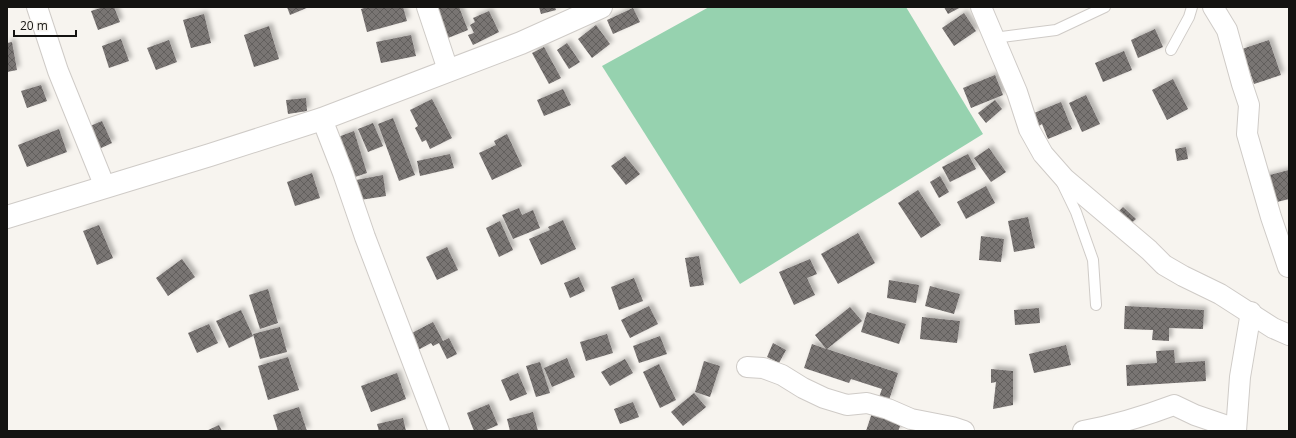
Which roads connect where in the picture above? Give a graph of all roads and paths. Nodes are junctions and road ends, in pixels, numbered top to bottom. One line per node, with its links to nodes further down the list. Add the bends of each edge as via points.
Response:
1 (37, 7): 13 (street, via 58,71)
2 (427, 7): 10 (street)
3 (602, 7): 10 (street, via 521,43)
4 (981, 7): 8 (street)
5 (1105, 7): 8 (lane, via 1056,30)
6 (1192, 7): 9 (lane, via 1190,17)
7 (1213, 7): 15 (street, via 1227,30 1249,105 1248,134)
8 (994, 38): 12 (street, via 1029,128)
9 (1171, 50)
10 (448, 70): 11 (street)
11 (322, 119): 13 (street); 21 (street)
12 (1052, 165): 16 (lane, via 1076,212 1093,260); 17 (street, via 1164,265)
13 (105, 187): 14 (street)
14 (7, 217)
15 (1288, 267)
16 (1096, 305)
17 (1251, 312): 18 (street, via 1273,328); 20 (street, via 1240,377)
18 (1289, 335)
19 (747, 367): 22 (street, via 763,368 782,375 817,394 847,405 867,403 910,419)
20 (1236, 430): 23 (street, via 1174,405 1133,420)
21 (439, 431)
22 (964, 431)
23 (1083, 431)

